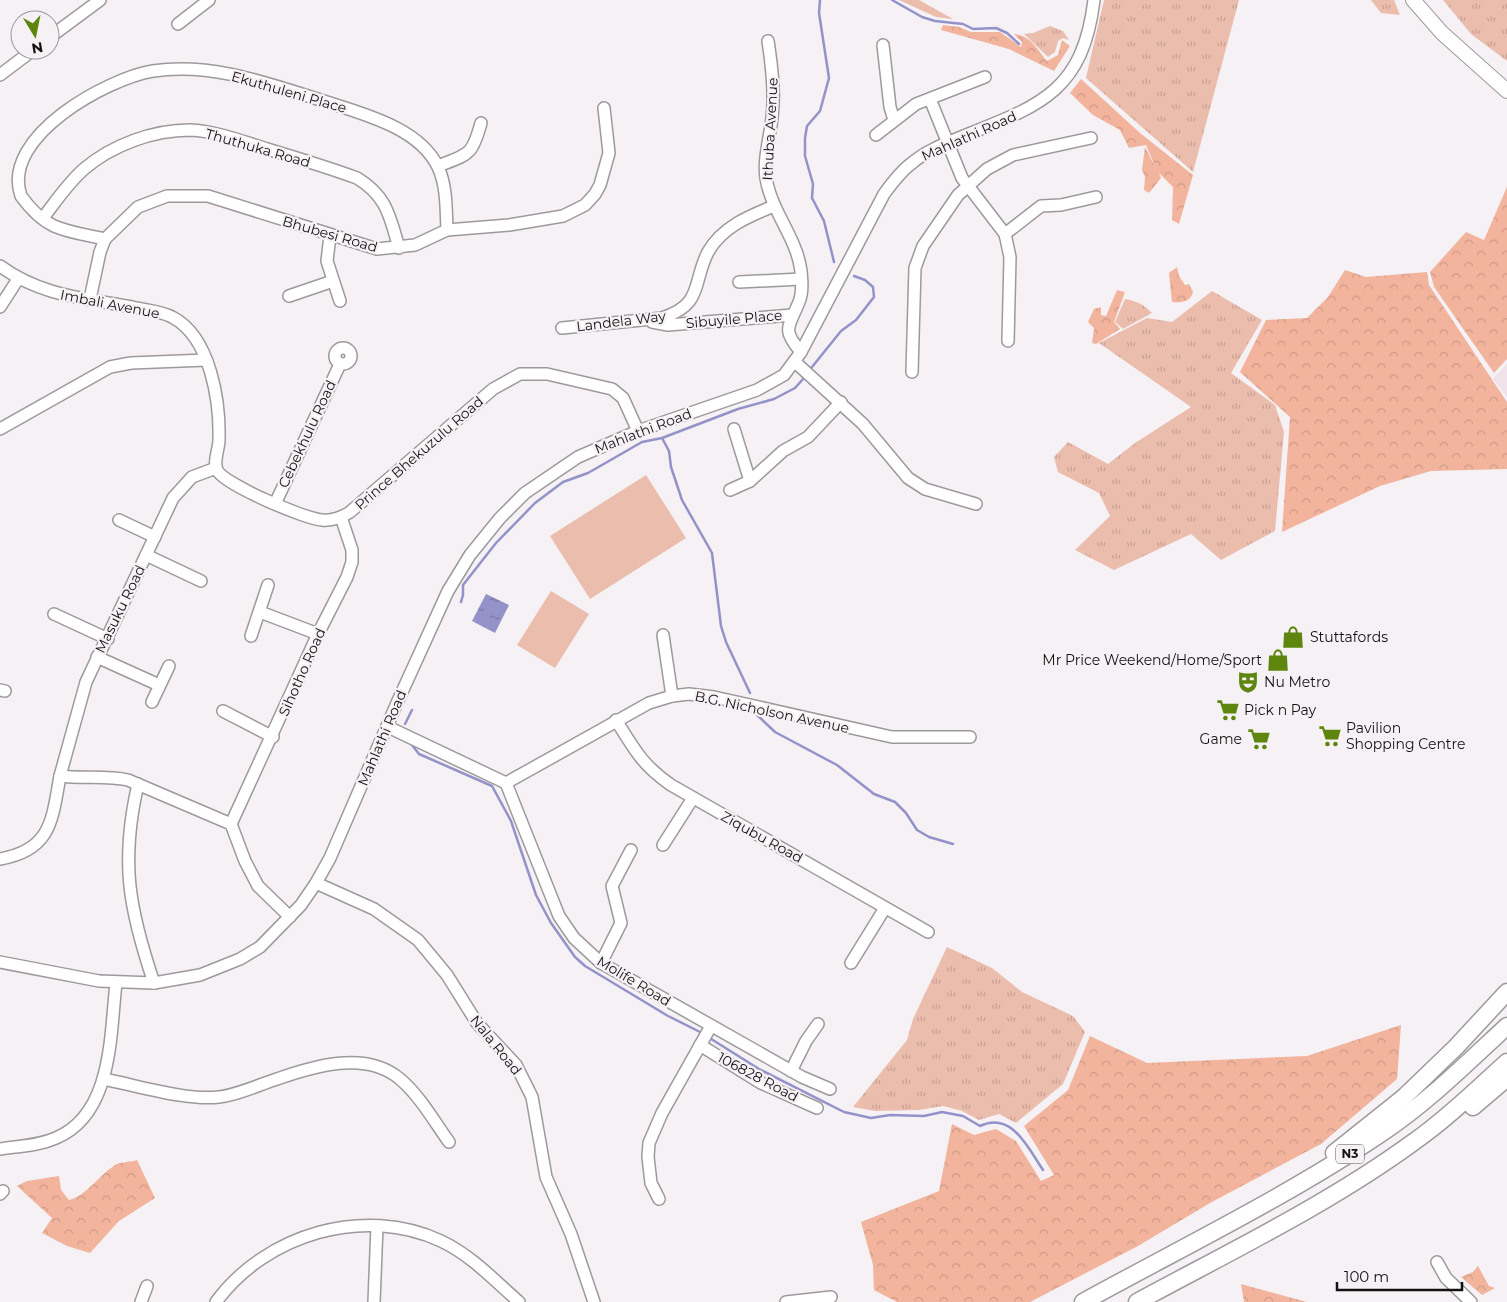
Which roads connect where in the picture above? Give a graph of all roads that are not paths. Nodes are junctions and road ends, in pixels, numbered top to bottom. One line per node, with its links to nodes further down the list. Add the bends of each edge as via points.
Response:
1 (100, 0): 6 (street)
2 (209, 0): 5 (street)
3 (1094, 0): 19 (street, Mahlathi Road, via 1092,23 1082,54 1055,90 1024,112)
4 (1413, 0): 12 (main road, via 1442,33)
5 (178, 24)
6 (60, 30)
7 (768, 41): 23 (street, Ithuba Avenue, via 774,102 765,174)
8 (883, 45): 15 (street)
9 (20, 60): 10 (street)
10 (0, 75)
11 (985, 77): 13 (street)
12 (1507, 91)
13 (930, 99): 15 (street, via 916,104); 19 (street)
14 (604, 108): 25 (street, Bhubesi Road, via 609,146 607,162 598,190 585,205 563,216 509,226)
15 (894, 120): 17 (street)
16 (481, 123): 20 (street, via 472,150)
17 (876, 134)
18 (1091, 138): 21 (street, via 1013,155 995,164)
19 (948, 143): 21 (street); 43 (street, Mahlathi Road, via 912,162 884,194)
20 (438, 166): 24 (street, Ekuthuleni Place, via 416,141 362,114 242,75 180,69 152,71 124,78 72,102 36,129 20,146 12,165 12,177 28,206); 25 (street, Ekuthuleni Place, via 444,183)
21 (967, 186): 26 (street); 46 (street, via 918,257 913,279)
22 (1096, 197): 26 (street, via 1041,206)
23 (774, 206): 32 (street, Ithuba Avenue, via 796,254); 40 (street, Landela Way, via 744,219 720,236 708,253 697,290 681,309 662,318)
24 (42, 218): 28 (street, Ekuthuleni Place, via 65,230); 29 (street, Thuthuka Road, via 73,180 106,154 163,132 191,130 234,139 367,184 386,205)
25 (447, 230): 29 (street, Bhubesi Road)
26 (1005, 234): 42 (street, via 1010,257)
27 (330, 236): 28 (street, Bhubesi Road, via 208,196 183,195 148,202 131,213); 29 (street, Bhubesi Road, via 368,247); 33 (street, via 326,254)
28 (105, 239): 36 (street, Bhubesi Road)
29 (399, 248)
30 (0, 266): 31 (street, Imbali Avenue)
31 (18, 279): 36 (street, Imbali Avenue, via 56,294); 38 (street)
32 (801, 279): 34 (street); 39 (street, Ithuba Avenue, via 801,294)
33 (333, 281): 35 (street); 37 (street)
34 (739, 282)
35 (289, 296)
36 (90, 299): 44 (street, Imbali Avenue, via 173,318 187,330)
37 (340, 301)
38 (0, 306)
39 (792, 315): 40 (street, Sibuyile Place, via 668,325); 43 (street, Ithuba Avenue, via 789,336)
40 (646, 320): 41 (street, Landela Way)
41 (562, 328)
42 (1008, 341)
43 (798, 357): 47 (street, Ithuba Avenue); 50 (street, Mahlathi Road, via 784,375 757,390)
44 (206, 360): 48 (street, via 131,363 110,368); 51 (street, via 215,386 219,439)
45 (340, 364): 54 (street, Cebekhulu Road)
46 (912, 372)
47 (841, 402): 52 (street, via 816,431 784,451); 55 (street, Ithuba Avenue, via 908,478 925,489)
48 (0, 429)
49 (734, 429): 52 (street)
50 (638, 431): 56 (street, Prince Bhekuzulu Road, via 623,398 612,389 547,374 520,374 493,390); 75 (street, Mahlathi Road, via 600,446 552,473 525,493 500,518 470,554 448,591)
51 (216, 468): 54 (street, Prince Bhekuzulu Road, via 233,484); 58 (street, Masuku Road, via 192,477 183,486 173,498)
52 (750, 481): 53 (street)
53 (730, 490)
54 (275, 504): 56 (street, Prince Bhekuzulu Road, via 312,519)
55 (976, 504)
56 (341, 518): 64 (street, Sihotho Road, via 351,541 352,562)
57 (119, 520): 58 (street)
58 (155, 537): 59 (street, Masuku Road)
59 (146, 555): 60 (street); 67 (street, Masuku Road)
60 (201, 581)
61 (268, 584): 62 (street)
62 (260, 612): 64 (street); 66 (street)
63 (54, 614): 67 (street)
64 (318, 634): 76 (street, Sihotho Road)
65 (663, 635): 71 (street)
66 (250, 636)
67 (108, 639): 68 (street, Masuku Road)
68 (97, 657): 70 (street); 78 (street, Masuku Road, via 86,682)
69 (169, 666): 70 (street)
70 (159, 685): 72 (street)
71 (672, 696): 74 (street, B.G. Nicholson Avenue, via 649,703); 77 (street, B.G. Nicholson Avenue, via 714,697 892,738)
72 (152, 702)
73 (223, 711): 76 (street)
74 (616, 720): 79 (street, B.G. Nicholson Avenue); 81 (street, Ziqubu Road, via 648,768)
75 (388, 727): 79 (street); 86 (street, Mahlathi Road)
76 (273, 737): 82 (street, Sihotho Road)
77 (970, 737)
78 (60, 776): 80 (street, via 114,776); 85 (street, Masuku Road, via 55,808 40,842 28,852)
79 (506, 783): 91 (street, Molife Road, via 559,916 574,938)
80 (138, 784): 82 (street); 94 (street, via 128,844 128,882 142,948)
81 (693, 798): 83 (street); 87 (street, Ziqubu Road)
82 (232, 824): 88 (street, via 258,886)
83 (663, 845)
84 (631, 850): 91 (street, via 612,886 621,923)
85 (0, 859)
86 (316, 883): 88 (street, Mahlathi Road); 119 (street, Nala Road, via 374,910 418,940 447,975 477,1023 516,1065 532,1097 548,1184 571,1234)
87 (885, 908): 89 (street, Ziqubu Road); 92 (street)
88 (290, 917): 94 (street, Mahlathi Road, via 268,940 240,959 200,975)
89 (928, 932)
90 (0, 962): 93 (street, Mahlathi Road)
91 (601, 962): 98 (street, Molife Road)
92 (851, 963)
93 (116, 983): 94 (street, Mahlathi Road); 103 (street)
94 (154, 983)
95 (1507, 992): 109 (highway, via 1403,1098)
96 (818, 1024): 101 (street)
97 (1507, 1026): 109 (highway, N3, via 1421,1104 1384,1132)
98 (710, 1027): 99 (street); 101 (street, Molife Road)
99 (701, 1043): 105 (street, 106828 Road, via 761,1082); 110 (street, via 649,1143 651,1184)
100 (1507, 1062): 106 (highway, N3)
101 (791, 1071): 104 (street, Molife Road)
102 (1507, 1078): 106 (highway, via 1454,1121)
103 (102, 1079): 107 (street, via 206,1098 229,1095 317,1067 362,1063 376,1066 400,1079); 108 (street, via 90,1110 66,1133 46,1142)
104 (830, 1089)
105 (817, 1108)
106 (1417, 1140): 122 (highway, N3, via 1361,1178)
107 (449, 1142)
108 (0, 1149)
109 (1290, 1189): 121 (highway, N3)
110 (659, 1199)
111 (377, 1226): 116 (street, via 345,1226 288,1243 250,1268); 117 (street); 118 (street, via 425,1235 454,1248)
112 (1437, 1262): 123 (street, via 1446,1278)
113 (147, 1286): 115 (street)
114 (831, 1297): 120 (street)
115 (141, 1302)
116 (216, 1302)
117 (374, 1302)
118 (519, 1302)
119 (594, 1302)
120 (786, 1302)
121 (1083, 1302)
122 (1137, 1302)
123 (1471, 1302)

